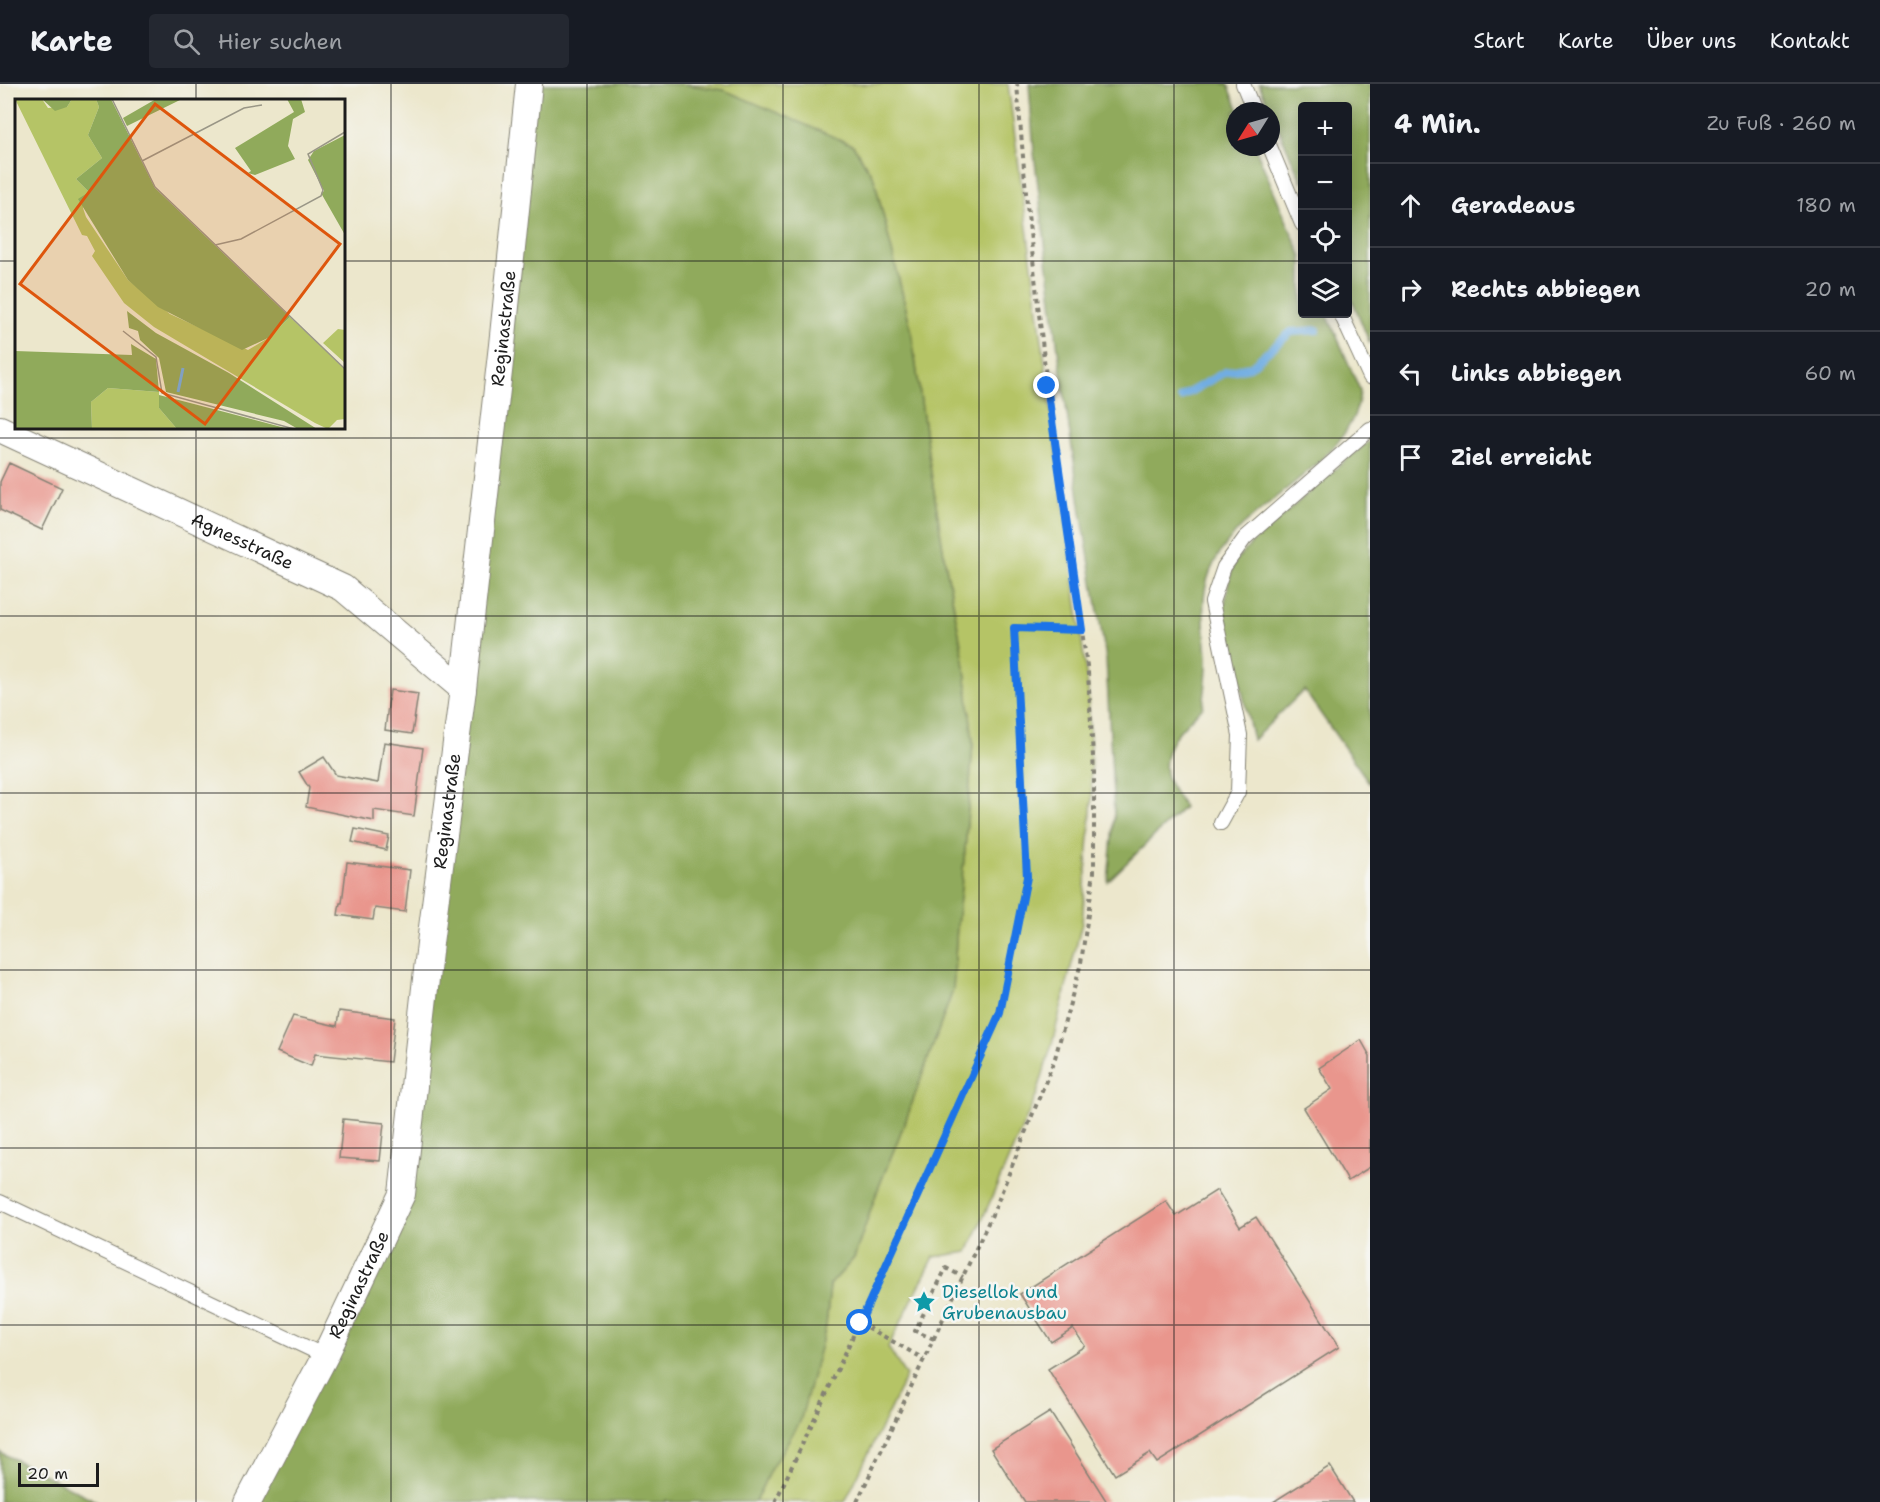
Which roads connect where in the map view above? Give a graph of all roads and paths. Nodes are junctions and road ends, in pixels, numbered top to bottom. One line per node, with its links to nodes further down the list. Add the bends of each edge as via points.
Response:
1 (529, 84): 12 (street, Reginastraße)
2 (1017, 84): 11 (path, via 1045,363)
3 (1243, 84): 4 (lane)
4 (1250, 102)
5 (1274, 156): 6 (lane)
6 (1298, 214)
7 (1343, 318): 8 (lane)
8 (1370, 377)
9 (0, 429): 12 (street, Agnesstraße, via 343,588)
10 (1370, 429): 13 (lane, via 1245,538 1224,567 1212,602 1240,735 1238,792)
11 (1082, 630): 15 (path, via 1094,784 1094,872 1081,963 1055,1058); 16 (path, via 1014,628 1027,877 1000,1013)
12 (463, 689): 18 (street, Reginastraße, via 402,1194)
13 (1221, 823)
14 (0, 1202): 18 (lane)
15 (963, 1277): 17 (path); 17 (path, via 946,1268 915,1331)
16 (860, 1323): 19 (path); 21 (path)
17 (934, 1339): 19 (path)
18 (325, 1356): 20 (street, Reginastraße)
19 (924, 1359): 22 (path)
20 (248, 1502)
21 (775, 1502)
22 (857, 1502)

